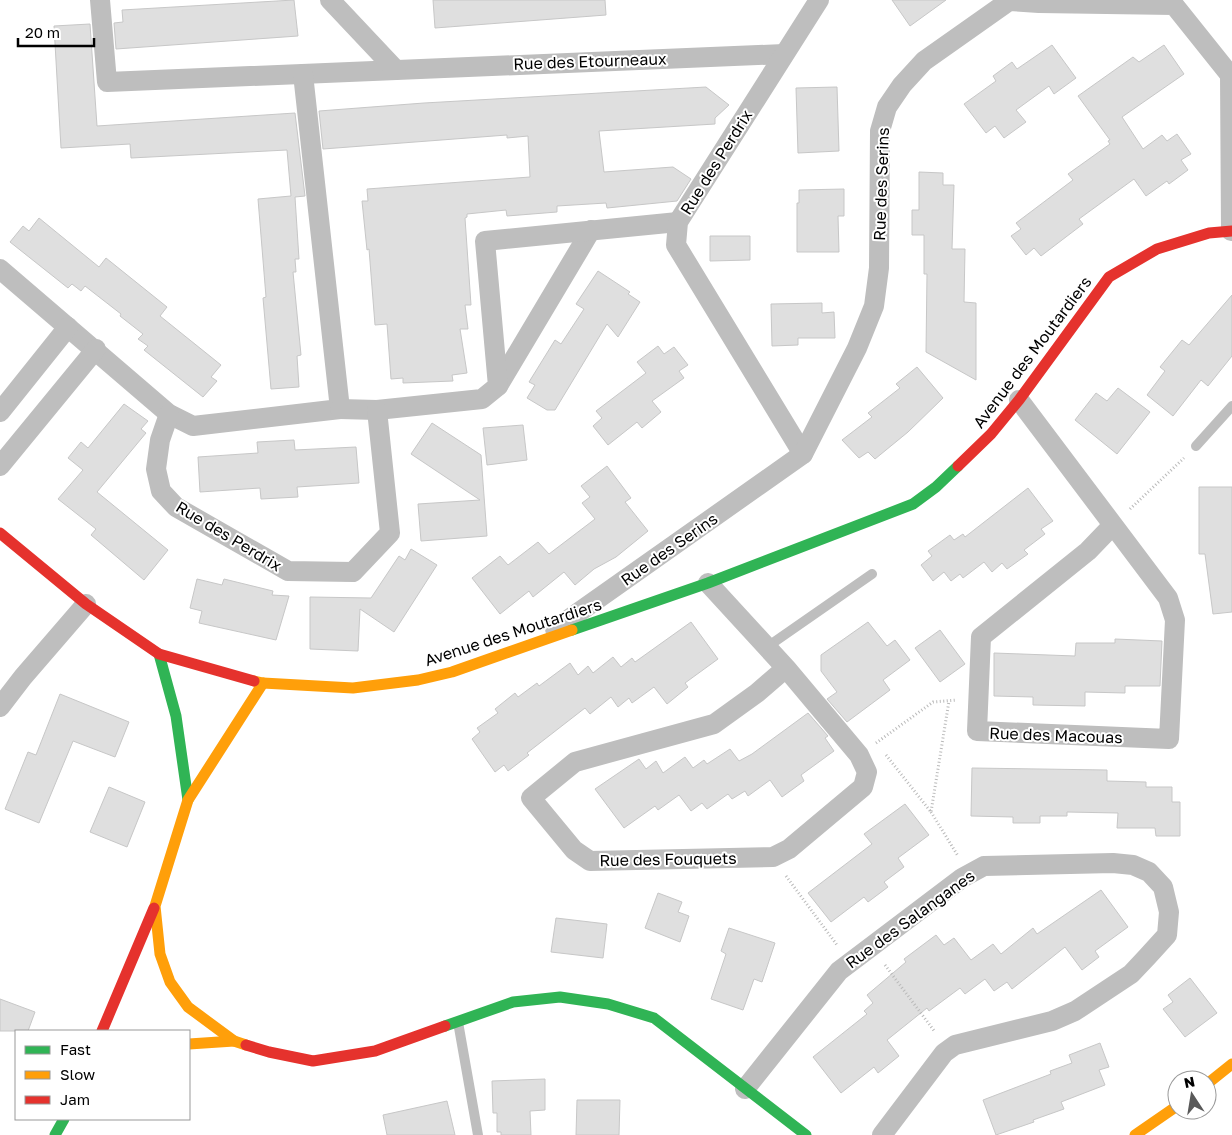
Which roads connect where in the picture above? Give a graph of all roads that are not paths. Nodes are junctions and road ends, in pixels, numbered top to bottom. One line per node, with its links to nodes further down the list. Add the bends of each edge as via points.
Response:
1 (100, 0): 8 (street, Rue des Etourneaux, via 107,82)
2 (330, 0): 7 (street)
3 (819, 0): 6 (street, Rue des Perdrix)
4 (1009, 1): 5 (street, Rue des Serins); 24 (street, Rue des Serins, via 924,61 887,107 880,131 879,268 874,306 857,348)
5 (1175, 2): 9 (street, Rue des Serins)
6 (784, 54): 7 (street, Rue des Etourneaux); 10 (street, Rue des Perdrix)
7 (396, 70): 8 (street, Rue des Etourneaux)
8 (304, 74): 19 (street)
9 (1231, 74): 12 (street, Rue des Serins)
10 (678, 222): 11 (street, Rue des Perdrix); 24 (street, via 676,245)
11 (591, 230): 16 (street); 16 (street, Rue des Perdrix, via 485,241)
12 (1232, 231): 17 (street, Avenue des Moutardiers, via 1209,233 1157,249 1109,277)
13 (0, 269): 14 (street)
14 (68, 327): 15 (street); 21 (street)
15 (96, 350): 22 (street); 25 (street)
16 (498, 386): 20 (street, via 482,399)
17 (1019, 400): 26 (street, Rue des Macouas); 29 (street, Avenue des Moutardiers, via 959,466 913,504)
18 (1232, 406): 23 (lane)
19 (340, 409): 20 (street); 22 (street, via 194,426)
20 (377, 410): 22 (street, Rue des Perdrix, via 390,533 353,572 288,571 176,507 161,491 156,469 160,440)
21 (0, 412)
22 (169, 414)
23 (1196, 446)
24 (803, 454): 31 (street, Rue des Serins)
25 (0, 466)
26 (1114, 525): 26 (street, Rue des Macouas, via 1088,551 981,637 977,731 1169,739 1175,620 1168,598)
27 (0, 533): 30 (street, Avenue des Moutardiers)
28 (872, 574): 32 (lane)
29 (708, 583): 31 (street, Avenue des Moutardiers); 32 (street, Rue des Fouquets)
30 (86, 604): 33 (street, Avenue des Moutardiers); 36 (street)
31 (534, 643): 35 (street, Avenue des Moutardiers, via 452,672 385,685 353,688)
32 (767, 647): 34 (street, Rue des Fouquets)
33 (159, 654): 35 (street, Avenue des Moutardiers); 37 (street, via 176,716)
34 (786, 668): 34 (street, Rue des Fouquets, via 757,694 714,724 575,762 531,798 574,850 590,861 772,857 789,849 863,787 867,772 860,755)
35 (263, 683): 37 (street)
36 (0, 707)
37 (188, 800): 38 (street)
38 (155, 906): 40 (street); 41 (street, via 160,954 170,982 188,1007)
39 (458, 1021): 41 (street, via 375,1051 313,1061); 45 (street, via 512,1002 560,997 608,1004 654,1018); 49 (lane)
40 (102, 1030)
41 (234, 1041): 42 (street)
42 (190, 1044)
43 (1232, 1064): 44 (street)
44 (1217, 1076)
45 (746, 1088): 50 (street); 51 (street, Rue des Salanganes, via 839,971 962,878 984,866 1132,865 1149,872 1163,887 1170,912 1167,935 1131,974 1074,1011 1052,1021 955,1045 936,1063)
46 (1167, 1113): 52 (street)
47 (63, 1120): 48 (street)
48 (55, 1135)
49 (478, 1135)
50 (806, 1135)
51 (882, 1135)
52 (1135, 1135)

